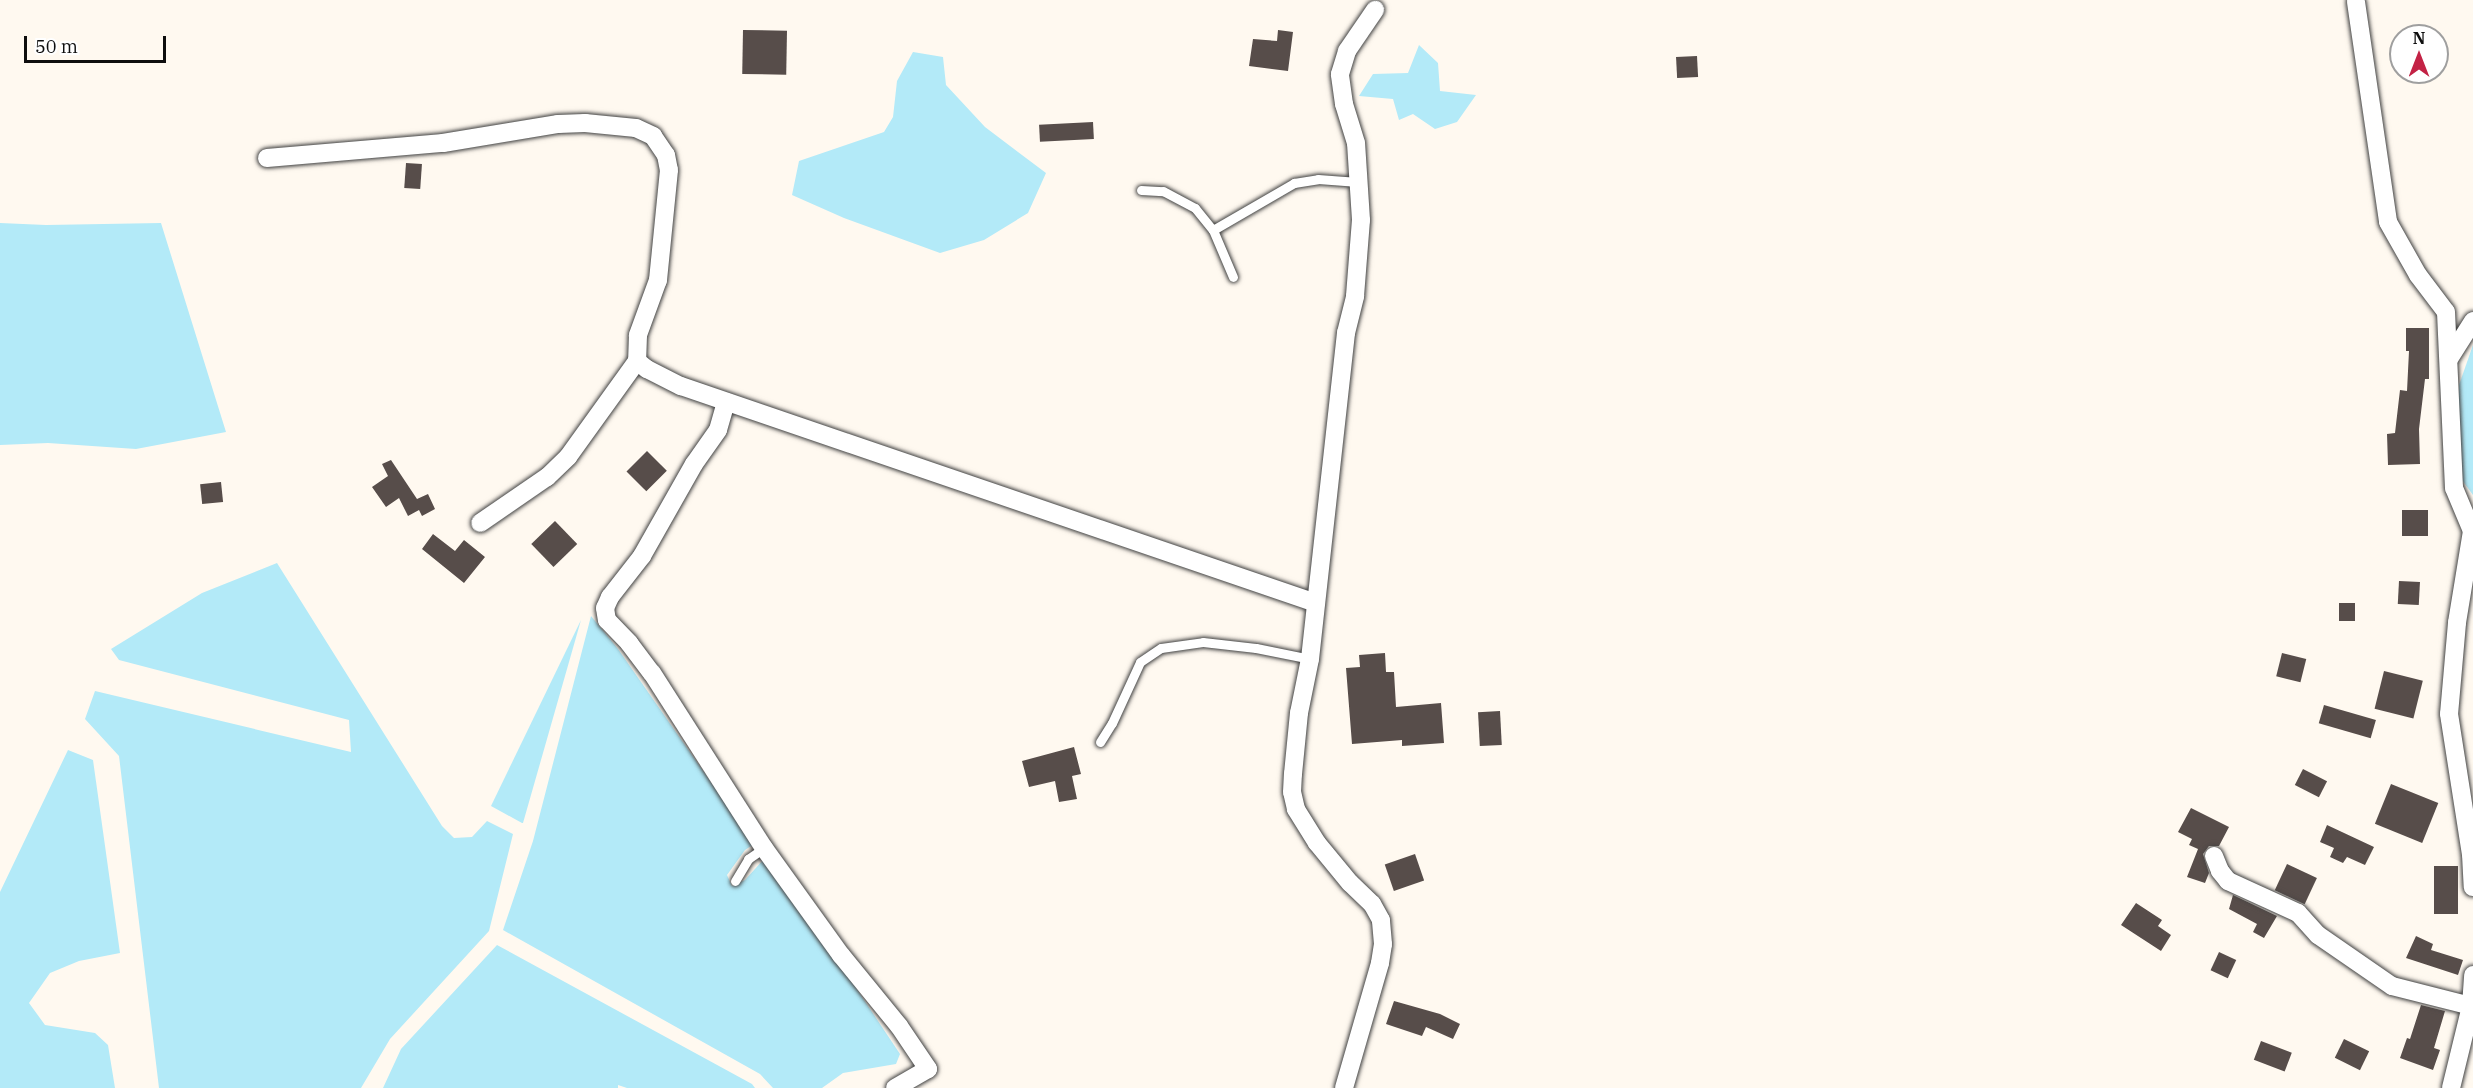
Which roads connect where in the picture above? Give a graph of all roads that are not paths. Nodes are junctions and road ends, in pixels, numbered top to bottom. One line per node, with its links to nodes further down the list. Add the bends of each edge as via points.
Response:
1 (2356, 2): 9 (street, via 2388,222 2418,275 2446,312)
2 (1375, 10): 4 (street, via 1347,51 1340,74 1356,143)
3 (267, 158): 10 (street, via 443,144 558,124 625,126 654,136 668,162 668,195 658,280 638,335)
4 (1358, 182): 6 (lane, via 1318,179 1294,183); 13 (street, via 1361,220 1355,296 1346,333)
5 (1141, 190): 6 (lane, via 1163,191 1177,197 1195,208)
6 (1213, 230): 7 (lane)
7 (1233, 277)
8 (2473, 321): 9 (street)
9 (2449, 359): 19 (street, via 2454,488 2472,531 2457,623 2449,714)
10 (637, 361): 11 (street, via 681,386); 12 (street, via 567,457 547,477)
11 (726, 402): 13 (street); 16 (street, via 718,430 642,556 605,608 607,620 652,673)
12 (480, 523)
13 (1316, 603): 14 (street)
14 (1310, 658): 15 (lane, via 1203,642 1161,648 1140,662); 23 (street, via 1293,774 1296,809 1317,843 1372,904 1381,920 1383,944)
15 (1101, 742)
16 (764, 848): 18 (lane, via 748,859); 22 (street, via 928,1069)
17 (2214, 856): 21 (street, via 2228,881 2298,913 2318,935 2392,986)
18 (735, 881)
19 (2473, 887)
20 (2473, 975): 21 (street)
21 (2471, 1006): 24 (street)
22 (895, 1088)
23 (1344, 1088)
24 (2451, 1088)

